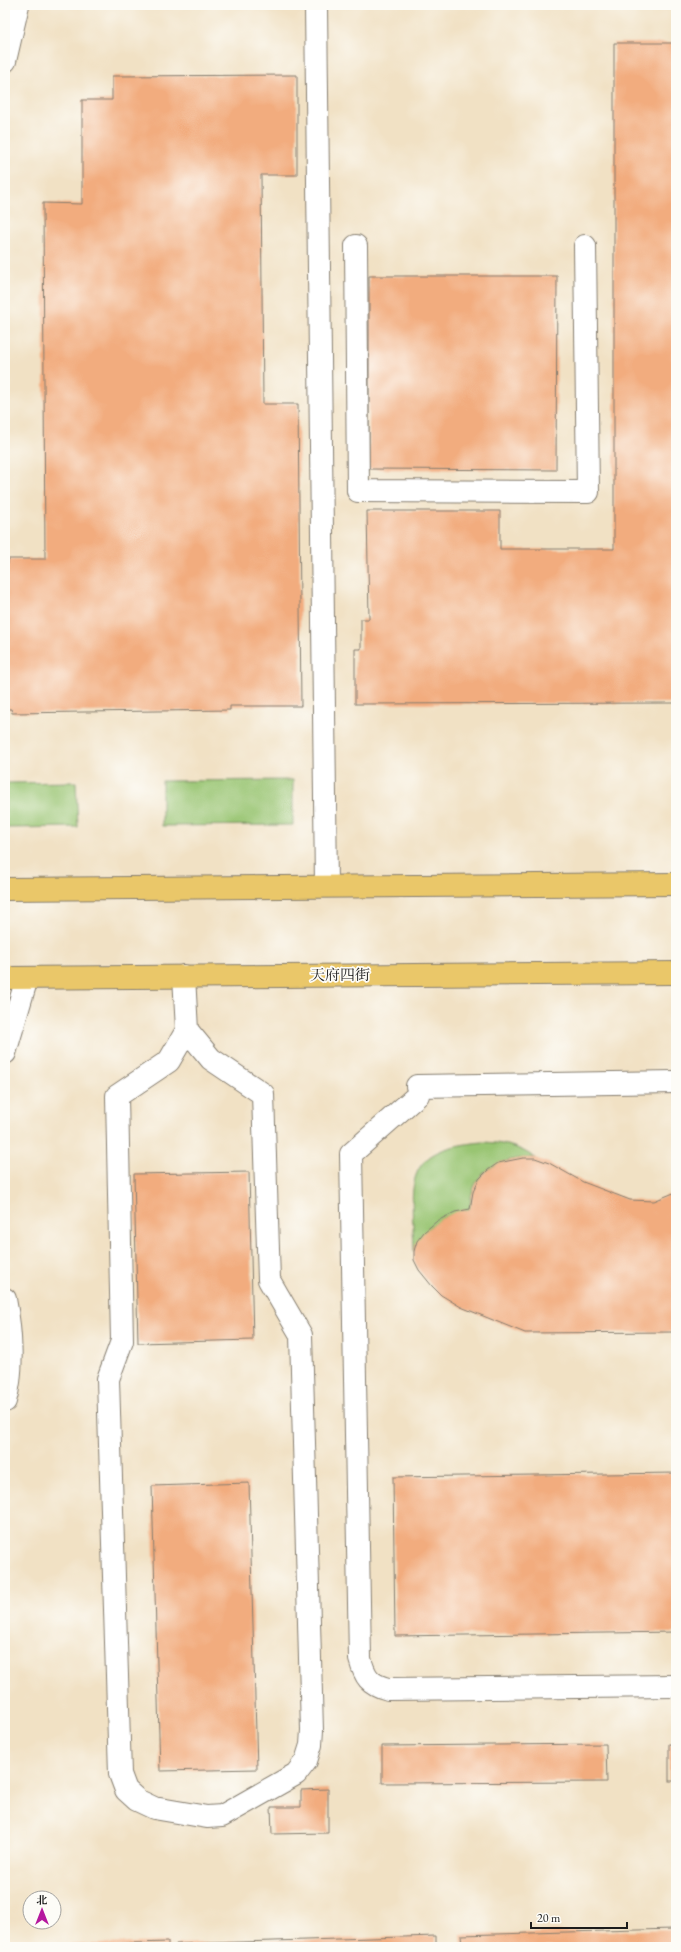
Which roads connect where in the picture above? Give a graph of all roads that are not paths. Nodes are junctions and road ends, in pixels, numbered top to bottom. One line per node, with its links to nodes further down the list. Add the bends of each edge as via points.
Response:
1 (18, 5): 3 (street)
2 (316, 5): 7 (street)
3 (5, 61)
4 (356, 246): 5 (street, via 358,491 588,492)
5 (585, 246)
6 (676, 884): 7 (main road)
7 (326, 886): 8 (main road)
8 (5, 889)
9 (676, 972): 10 (main road, 天府四街)
10 (184, 976): 12 (main road, 天府四街); 13 (street)
11 (5, 978): 12 (main road, 天府四街)
12 (27, 978): 14 (street)
13 (187, 1030): 13 (street, via 169,1061 117,1096 122,1340 108,1379 120,1774 126,1790 137,1800 154,1808 214,1817 222,1816 296,1774 306,1761 311,1745 301,1335 269,1280 263,1094 211,1059)
14 (5, 1053)
15 (676, 1082): 18 (street, via 417,1090 351,1154 360,1659 365,1675 376,1686 388,1689)
16 (5, 1299): 17 (street, via 9,1318 10,1384)
17 (5, 1402)
18 (676, 1686)

